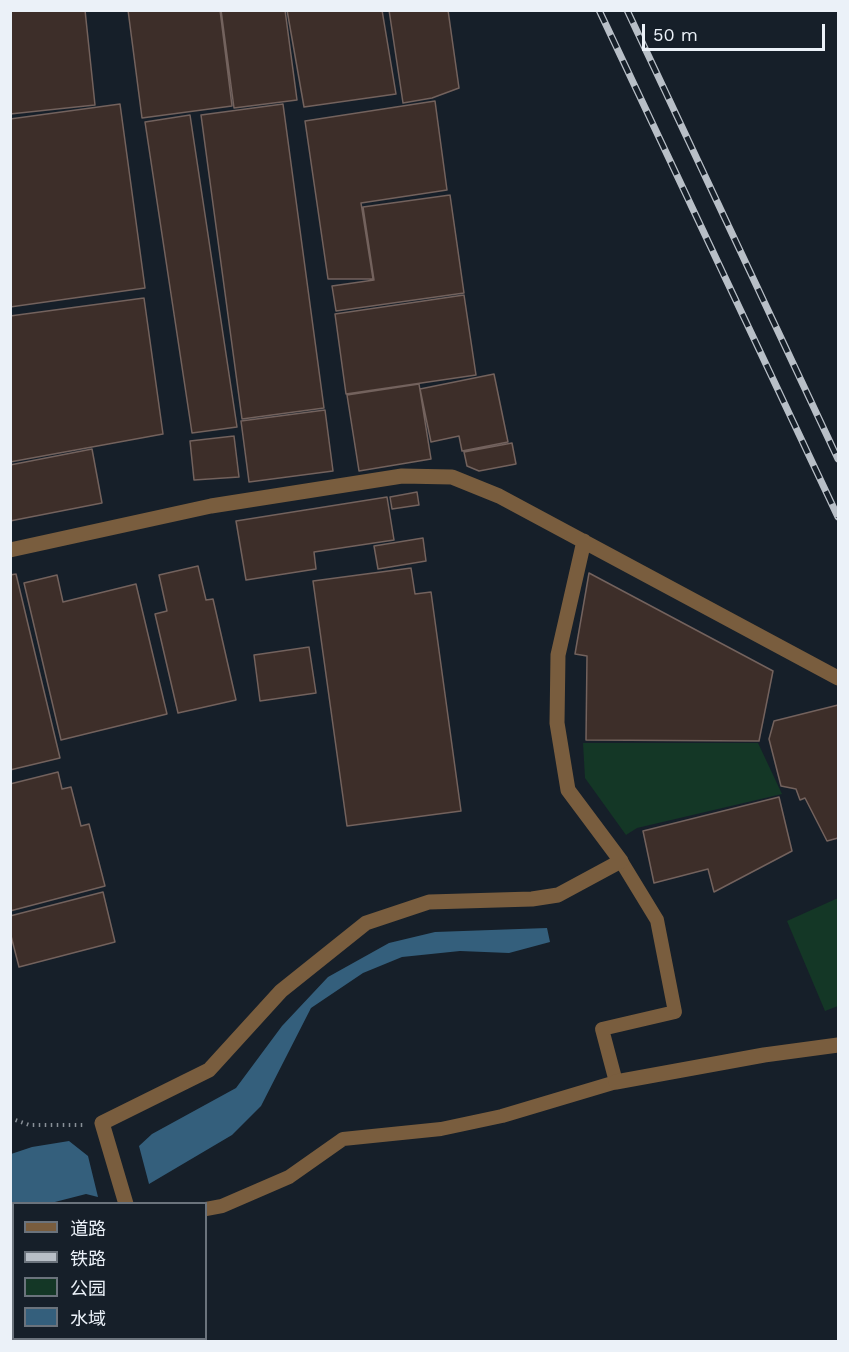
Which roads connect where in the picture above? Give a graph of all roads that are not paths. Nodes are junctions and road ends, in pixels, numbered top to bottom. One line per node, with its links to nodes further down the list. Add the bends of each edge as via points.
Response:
1 (584, 542): 2 (street, via 499,496 452,477 402,476 211,506); 3 (street); 4 (street, via 558,655 557,723 568,790)
2 (10, 550)
3 (838, 678)
4 (621, 861): 6 (lane, via 657,920 675,1012 602,1029); 7 (street, via 558,895 429,902 366,922 281,991 209,1070 102,1123)
5 (838, 1045): 6 (street)
6 (616, 1082): 8 (lane, via 502,1116 441,1129 343,1139 289,1177)
7 (126, 1202)
8 (207, 1209)

